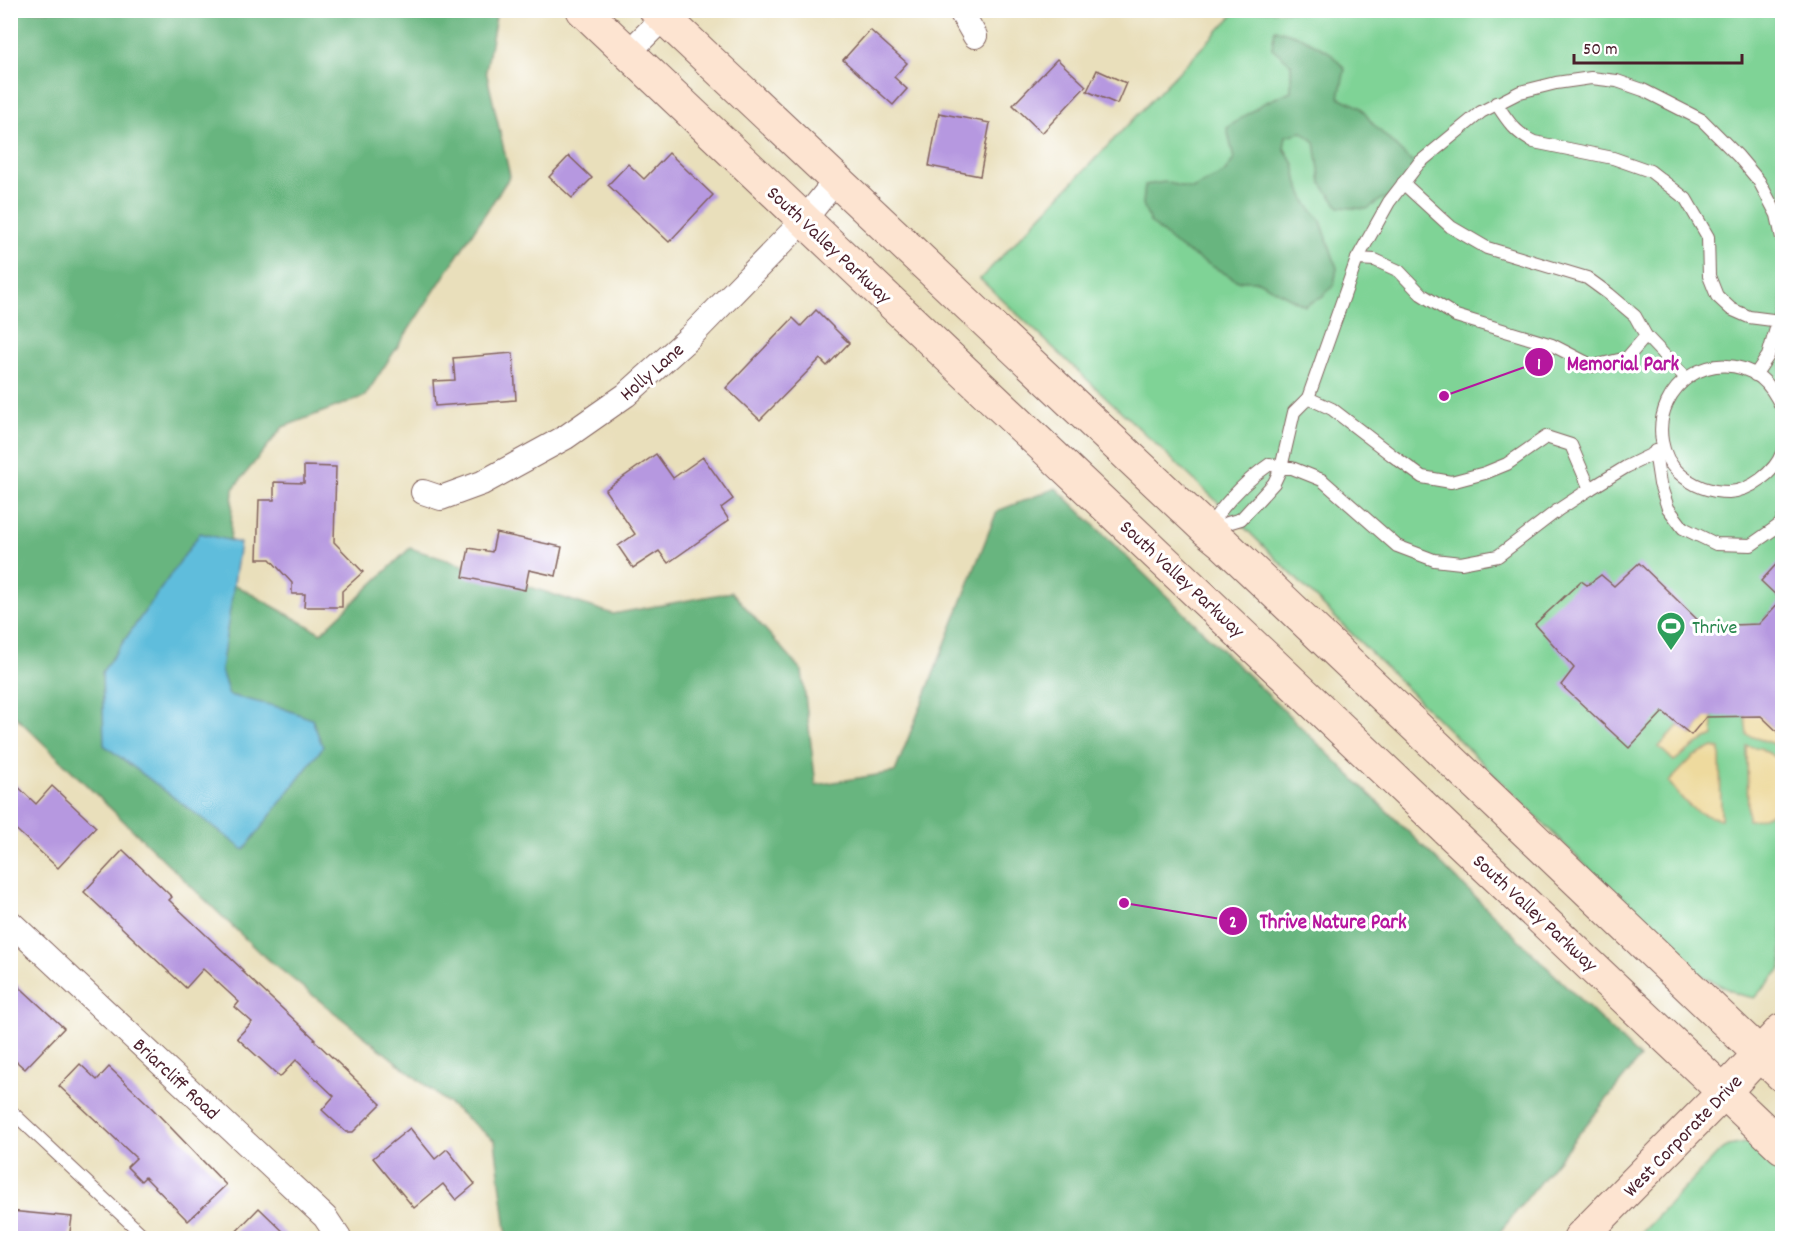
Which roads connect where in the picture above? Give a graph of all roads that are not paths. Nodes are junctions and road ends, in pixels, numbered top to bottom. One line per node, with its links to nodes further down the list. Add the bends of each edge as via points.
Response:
1 (583, 10): 5 (main road, South Valley Parkway)
2 (960, 10): 4 (street)
3 (664, 13): 5 (street); 7 (main road)
4 (975, 36)
5 (628, 53): 9 (main road, South Valley Parkway)
6 (1496, 103): 8 (lane, via 1419,163); 10 (lane, via 1556,82 1591,78 1643,90 1702,120 1738,156 1759,181 1777,215); 13 (lane, via 1522,137 1613,158 1650,171 1686,199 1708,237 1709,276 1717,296 1731,309 1749,317)
7 (837, 179): 9 (street, Holly Lane); 25 (main road)
8 (1403, 183): 11 (lane); 14 (lane, via 1450,227 1487,248 1587,279 1635,316)
9 (804, 220): 23 (street, Holly Lane, via 688,338 617,401 566,437 482,483 441,498); 26 (main road, South Valley Parkway)
10 (1782, 238)
11 (1357, 260): 14 (lane, via 1375,260 1399,271 1421,294 1456,316 1552,345 1593,366 1627,358); 17 (lane)
12 (1782, 308): 13 (lane)
13 (1780, 321): 15 (lane, via 1768,356)
14 (1646, 336): 16 (lane)
15 (1755, 375): 16 (lane, via 1724,366 1704,369); 18 (lane, via 1775,393)
16 (1686, 378): 19 (lane, via 1672,392 1663,410)
17 (1308, 398): 21 (lane, via 1294,412); 22 (lane, via 1332,409 1422,477 1450,482 1485,473 1507,464 1546,437 1571,445)
18 (1782, 408)
19 (1659, 450): 20 (lane, via 1690,483 1731,492 1752,485 1770,472); 22 (lane); 24 (lane, via 1660,484 1668,508 1683,528 1716,543 1751,545)
20 (1782, 453)
21 (1281, 468): 22 (lane, via 1292,468 1322,480 1396,546 1434,560 1461,562 1498,556); 25 (lane, via 1274,483 1241,519); 25 (lane, via 1270,464 1259,472 1225,503)
22 (1590, 489)
23 (423, 492)
24 (1782, 520)
25 (1207, 530): 26 (main road); 29 (main road)
26 (1173, 568): 30 (main road, South Valley Parkway)
27 (10, 922): 35 (street, Briarcliff Road, via 325,1217)
28 (1782, 1030): 29 (main road, West Corporate Drive)
29 (1771, 1064): 30 (main road, West Corporate Drive)
30 (1725, 1091): 32 (main road, South Valley Parkway); 33 (main road, West Corporate Drive)
31 (10, 1110): 34 (lane)
32 (1782, 1147)
33 (1581, 1238)
34 (146, 1239)
35 (339, 1239)

